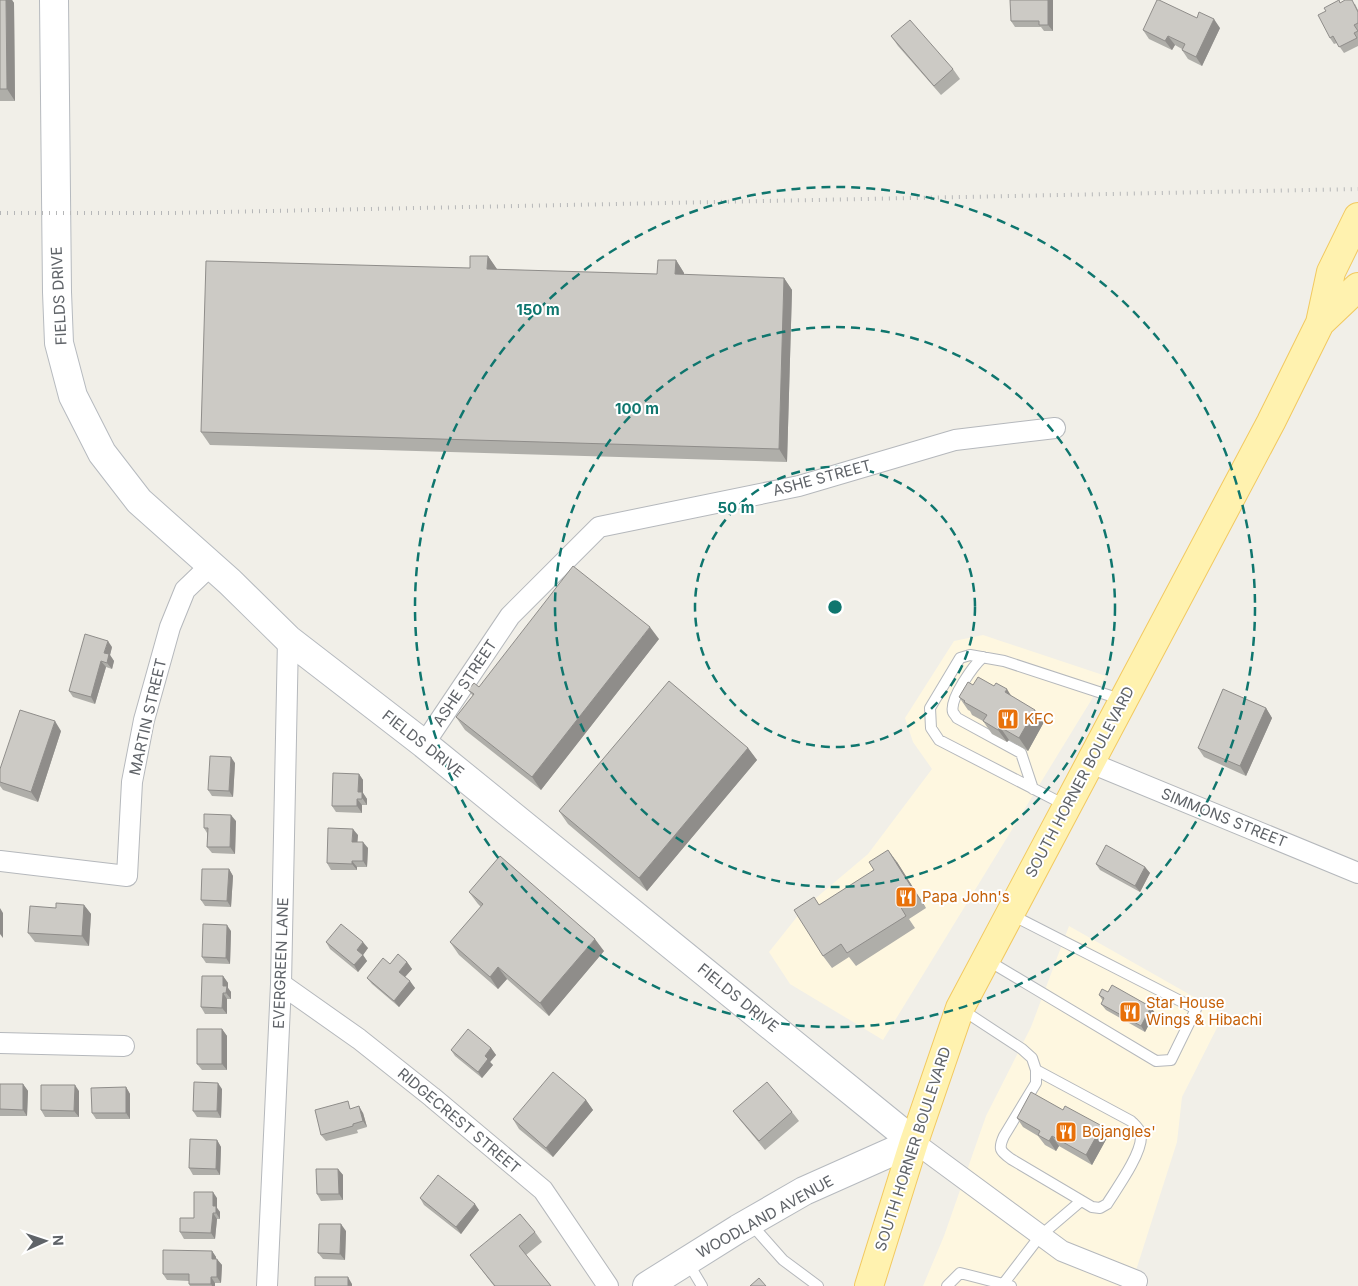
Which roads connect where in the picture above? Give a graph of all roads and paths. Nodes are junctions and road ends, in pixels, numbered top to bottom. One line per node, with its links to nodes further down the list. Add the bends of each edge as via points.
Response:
1 (54, 0): 6 (street, FIELDS DRIVE, via 59,343 73,396 102,453 139,501)
2 (1358, 217): 4 (main road, SOUTH HORNER BOULEVARD, via 1330,272)
3 (1358, 287): 4 (main road, SOUTH HORNER BOULEVARD)
4 (1320, 322): 9 (main road, SOUTH HORNER BOULEVARD, via 1271,422)
5 (1055, 428): 10 (street, ASHE STREET, via 955,440 799,486 598,527 510,616)
6 (211, 565): 7 (street, FIELDS DRIVE); 14 (street, MARTIN STREET, via 186,590 182,599 170,627 144,720 132,782 127,876)
7 (288, 639): 10 (street, FIELDS DRIVE); 18 (street, EVERGREEN LANE)
8 (982, 657): 9 (lane, via 1004,661); 12 (lane, via 953,702 953,712 957,718 1020,753); 12 (lane, via 970,655 960,658 930,708 931,728 939,740)
9 (1124, 700): 11 (main road, SOUTH HORNER BOULEVARD)
10 (424, 744): 23 (street, FIELDS DRIVE)
11 (1091, 763): 13 (main road, SOUTH HORNER BOULEVARD); 15 (street, SIMMONS STREET)
12 (1033, 789): 13 (lane)
13 (1068, 806): 16 (main road, SOUTH HORNER BOULEVARD)
14 (0, 861)
15 (1358, 873)
16 (1010, 914): 17 (main road, SOUTH HORNER BOULEVARD); 17 (lane, via 1196,1010 1171,1060 1156,1061)
17 (986, 960): 19 (main road, SOUTH HORNER BOULEVARD)
18 (281, 984): 30 (street, EVERGREEN LANE); 31 (street, RIDGECREST STREET, via 417,1085 543,1190)
19 (960, 1008): 22 (lane, via 1022,1049 1032,1058); 23 (main road, SOUTH HORNER BOULEVARD)
20 (0, 1043): 21 (street)
21 (124, 1046)
22 (1036, 1070): 24 (lane, via 1036,1083 1000,1144 1002,1152); 24 (lane, via 1138,1127 1141,1136 1139,1151 1107,1204 1100,1208)
23 (914, 1142): 25 (street, WOODLAND AVENUE, via 804,1191); 26 (street, FIELDS DRIVE); 35 (main road, SOUTH HORNER BOULEVARD)
24 (1081, 1202): 26 (lane)
25 (749, 1223): 27 (street, WOODLAND AVENUE); 34 (lane, via 783,1260)
26 (1040, 1236): 28 (street, FIELDS DRIVE, via 1062,1251); 29 (lane)
27 (686, 1261): 32 (street, WOODLAND AVENUE); 33 (lane)
28 (1137, 1281)
29 (1008, 1285): 36 (lane, via 960,1273)
30 (267, 1286)
31 (608, 1286)
32 (647, 1286)
33 (702, 1286)
34 (818, 1286)
35 (869, 1286)
36 (947, 1286)

